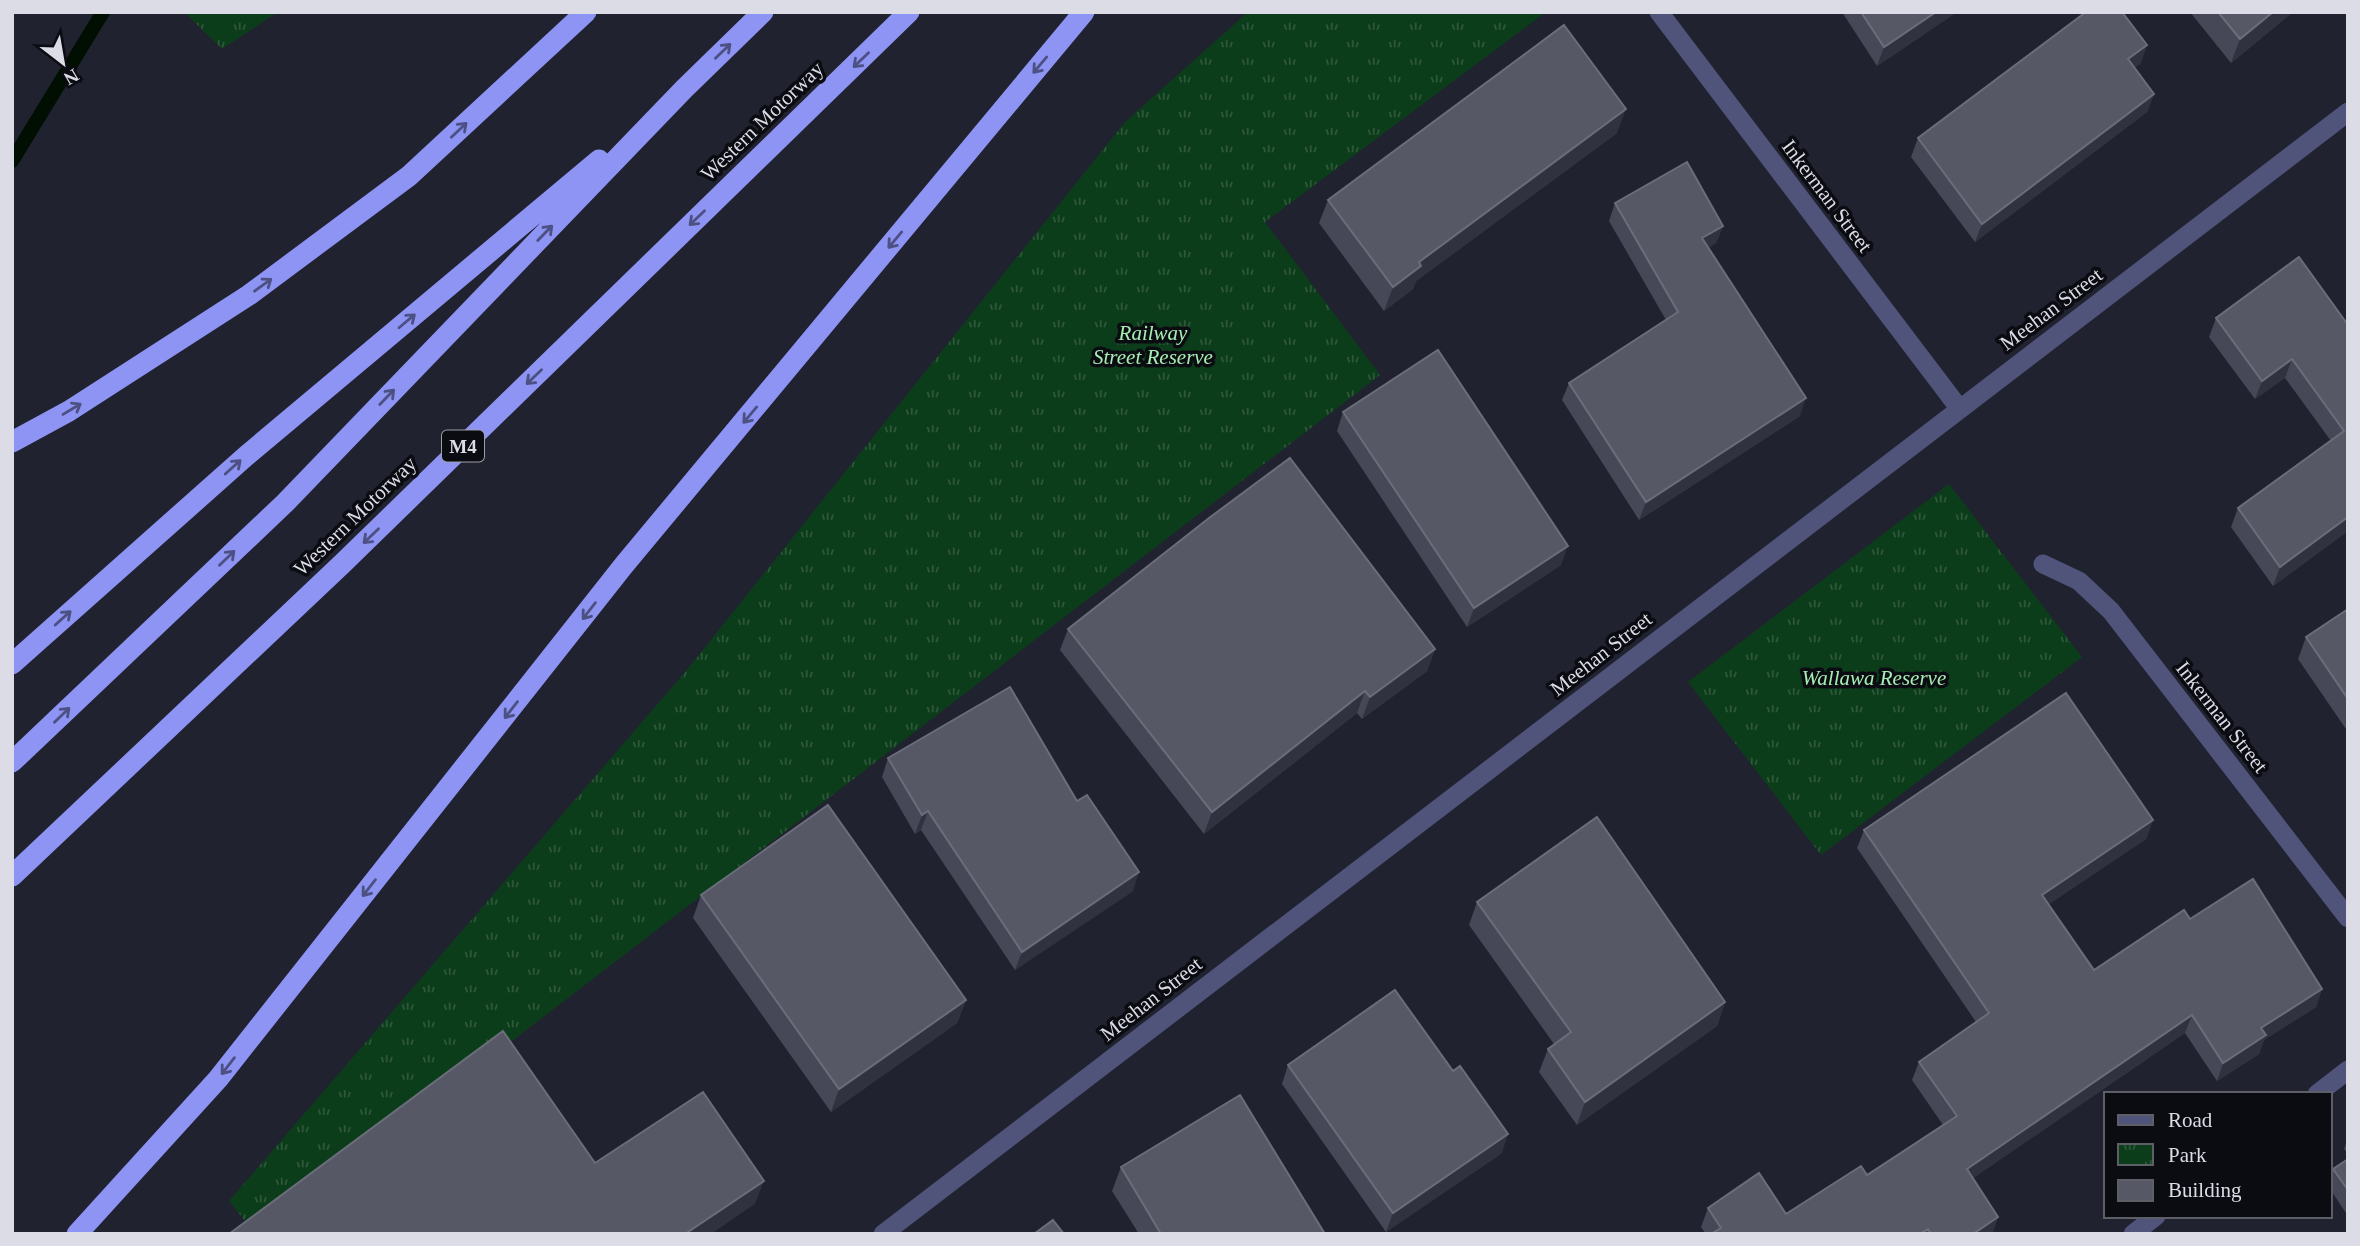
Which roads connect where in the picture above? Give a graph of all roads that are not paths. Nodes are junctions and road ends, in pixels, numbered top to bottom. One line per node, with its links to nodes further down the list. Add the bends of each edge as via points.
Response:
1 (586, 12): 9 (highway, one-way to 1, via 69,411 248,295 409,177)
2 (763, 12): 6 (highway, one-way to 2)
3 (909, 12): 13 (highway, Western Motorway / M4, one-way to 13, via 342,564)
4 (1084, 12): 18 (highway, one-way to 18, via 625,565 218,1079)
5 (1659, 12): 8 (street, Inkerman Street)
6 (684, 89): 11 (highway, one-way to 6, via 246,456); 12 (highway, one-way to 6, via 285,503)
7 (2348, 112): 8 (street, Meehan Street)
8 (1959, 408): 19 (street, Meehan Street)
9 (12, 442)
10 (2043, 564): 14 (street, Inkerman Street, via 2079,581 2111,611)
11 (12, 664)
12 (12, 762)
13 (12, 876)
14 (2348, 918)
15 (2348, 1070): 16 (street)
16 (2320, 1092)
17 (2153, 1218): 20 (street)
18 (77, 1234)
19 (883, 1234)
20 (2133, 1234)

